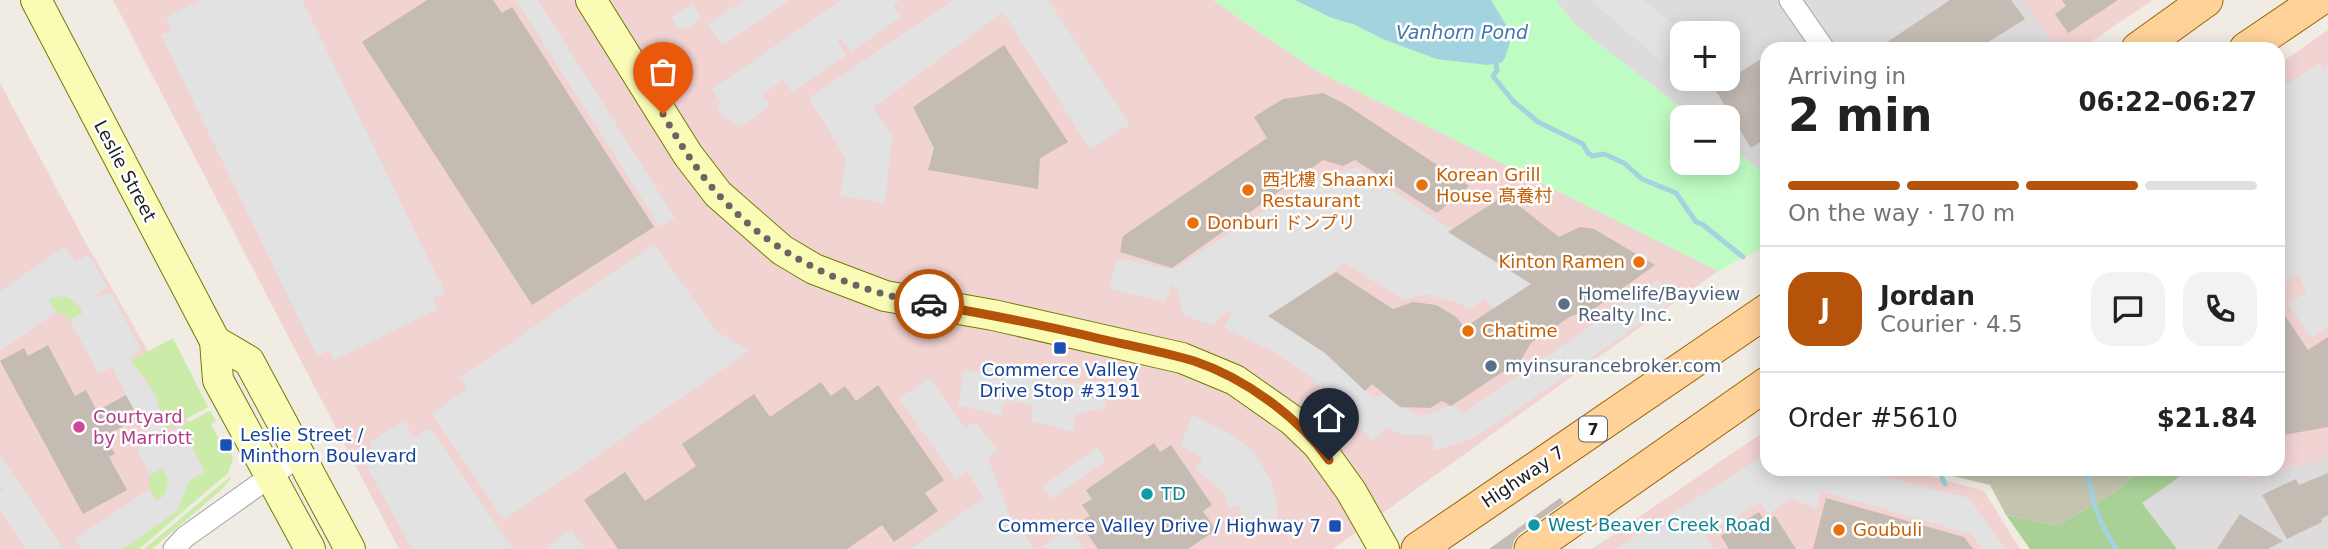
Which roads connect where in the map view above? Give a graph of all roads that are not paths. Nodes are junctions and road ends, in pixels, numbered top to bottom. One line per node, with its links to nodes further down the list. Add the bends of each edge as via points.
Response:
1 (36, 0): 10 (street, Leslie Street)
2 (591, 0): 17 (street, via 688,155 718,194 782,250 814,269 885,296 1158,352 1197,362 1235,380 1318,444)
3 (1790, 0): 6 (street)
4 (2206, 0): 7 (main road)
5 (2318, 0): 8 (main road)
6 (1819, 42)
7 (2148, 42)
8 (2256, 42)
9 (1760, 315): 18 (main road, Highway 7 / 7)
10 (215, 341): 12 (street, via 249,361); 13 (street, Leslie Street, via 218,380)
11 (1760, 389): 19 (main road)
12 (299, 457): 13 (street); 16 (street)
13 (271, 477): 14 (street); 15 (street, Leslie Street)
14 (174, 549)
15 (310, 549)
16 (351, 549)
17 (1384, 549)
18 (1418, 549)
19 (1531, 549)

